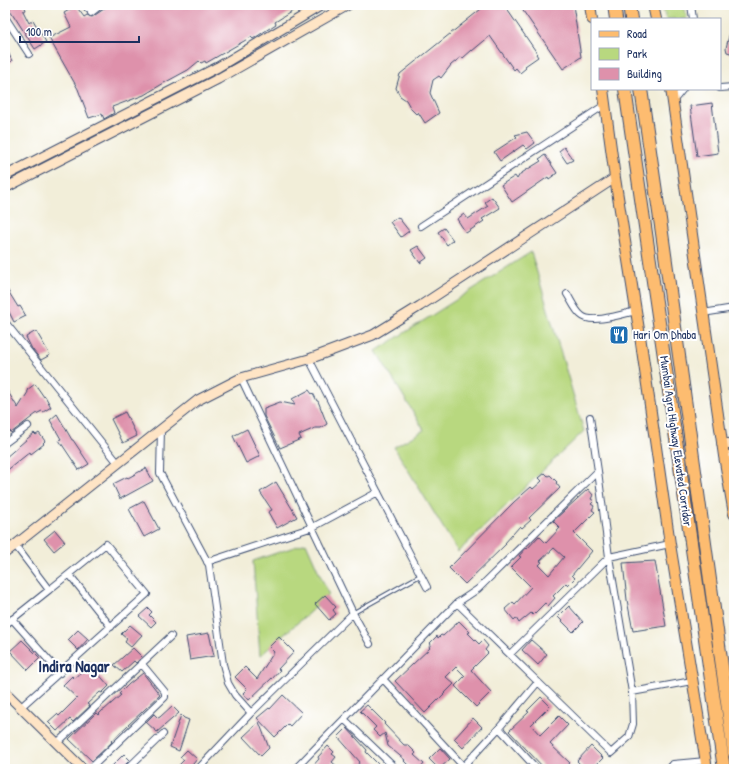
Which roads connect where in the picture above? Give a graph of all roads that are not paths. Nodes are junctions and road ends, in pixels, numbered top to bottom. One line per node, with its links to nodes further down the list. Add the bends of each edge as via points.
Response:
1 (101, 5): 9 (street)
2 (348, 5): 11 (street)
3 (590, 5): 12 (main road)
4 (614, 5): 13 (highway)
5 (629, 5): 14 (highway)
6 (653, 5): 15 (main road)
7 (691, 5): 16 (street)
8 (318, 6): 11 (street); 27 (street, via 218,67)
9 (88, 9)
10 (5, 17): 17 (street)
11 (324, 18): 29 (street, via 218,79)
12 (592, 18)
13 (616, 18)
14 (630, 18)
15 (656, 18)
16 (693, 18)
17 (29, 54)
18 (734, 87): 19 (street)
19 (721, 88)
20 (603, 90): 26 (main road)
21 (625, 90): 91 (highway, Mumbai Agra Highway Elevated Corridor)
22 (641, 90): 80 (highway, Mumbai Agra Highway Elevated Corridor)
23 (671, 90): 25 (main road)
24 (682, 90): 25 (street)
25 (674, 100): 34 (main road)
26 (606, 104): 28 (main road); 30 (street)
27 (5, 176)
28 (615, 178): 33 (main road); 36 (street, via 373,335)
29 (5, 188)
30 (421, 226)
31 (567, 294): 33 (street, via 580,316 588,319)
32 (734, 308): 34 (street)
33 (636, 311): 50 (main road)
34 (703, 313): 43 (main road)
35 (5, 322): 45 (street)
36 (309, 359): 37 (street); 47 (street)
37 (242, 378): 40 (street, via 198,400); 49 (street)
38 (590, 417): 46 (street)
39 (28, 426): 41 (street)
40 (161, 429): 45 (street); 54 (street, via 160,473)
41 (5, 443)
42 (734, 443): 43 (street)
43 (722, 444): 44 (main road)
44 (729, 456): 48 (main road)
45 (118, 463): 51 (street)
46 (598, 471): 53 (street); 59 (street, via 478,589)
47 (378, 492): 49 (street); 56 (street)
48 (734, 514)
49 (313, 527): 54 (street); 60 (street)
50 (670, 544): 53 (street); 70 (main road)
51 (15, 545): 52 (street); 58 (street)
52 (5, 553)
53 (609, 557): 66 (street); 72 (street)
54 (207, 562): 75 (street, via 228,683)
55 (69, 574): 58 (street); 63 (street); 63 (street, via 106,544 147,594)
56 (422, 575): 57 (street); 60 (lane)
57 (427, 587)
58 (49, 590): 61 (street)
59 (457, 603): 66 (street); 69 (street)
60 (353, 613): 65 (street); 75 (street)
61 (12, 619): 62 (street); 68 (street)
62 (5, 625)
63 (111, 626): 68 (street)
64 (171, 636): 67 (street)
65 (370, 644)
66 (510, 654): 71 (street)
67 (141, 663): 79 (street); 84 (street, via 165,692 165,697)
68 (60, 673): 74 (street)
69 (383, 679): 76 (street); 82 (street)
70 (692, 681): 72 (street); 81 (main road)
71 (538, 682): 72 (street, via 611,753 629,737 633,724); 77 (street)
72 (632, 692)
73 (6, 694): 74 (street)
74 (21, 707): 79 (street)
75 (251, 713): 86 (street)
76 (344, 719): 87 (street); 88 (street)
77 (499, 728): 82 (street); 89 (street)
78 (163, 734): 85 (street)
79 (56, 743): 83 (street)
80 (734, 752)
81 (707, 765): 90 (street, via 673,764)
82 (463, 768)
83 (83, 769)
84 (90, 769)
85 (127, 769)
86 (198, 769)
87 (295, 769)
88 (396, 769)
89 (537, 769)
90 (669, 769)
91 (724, 769)

